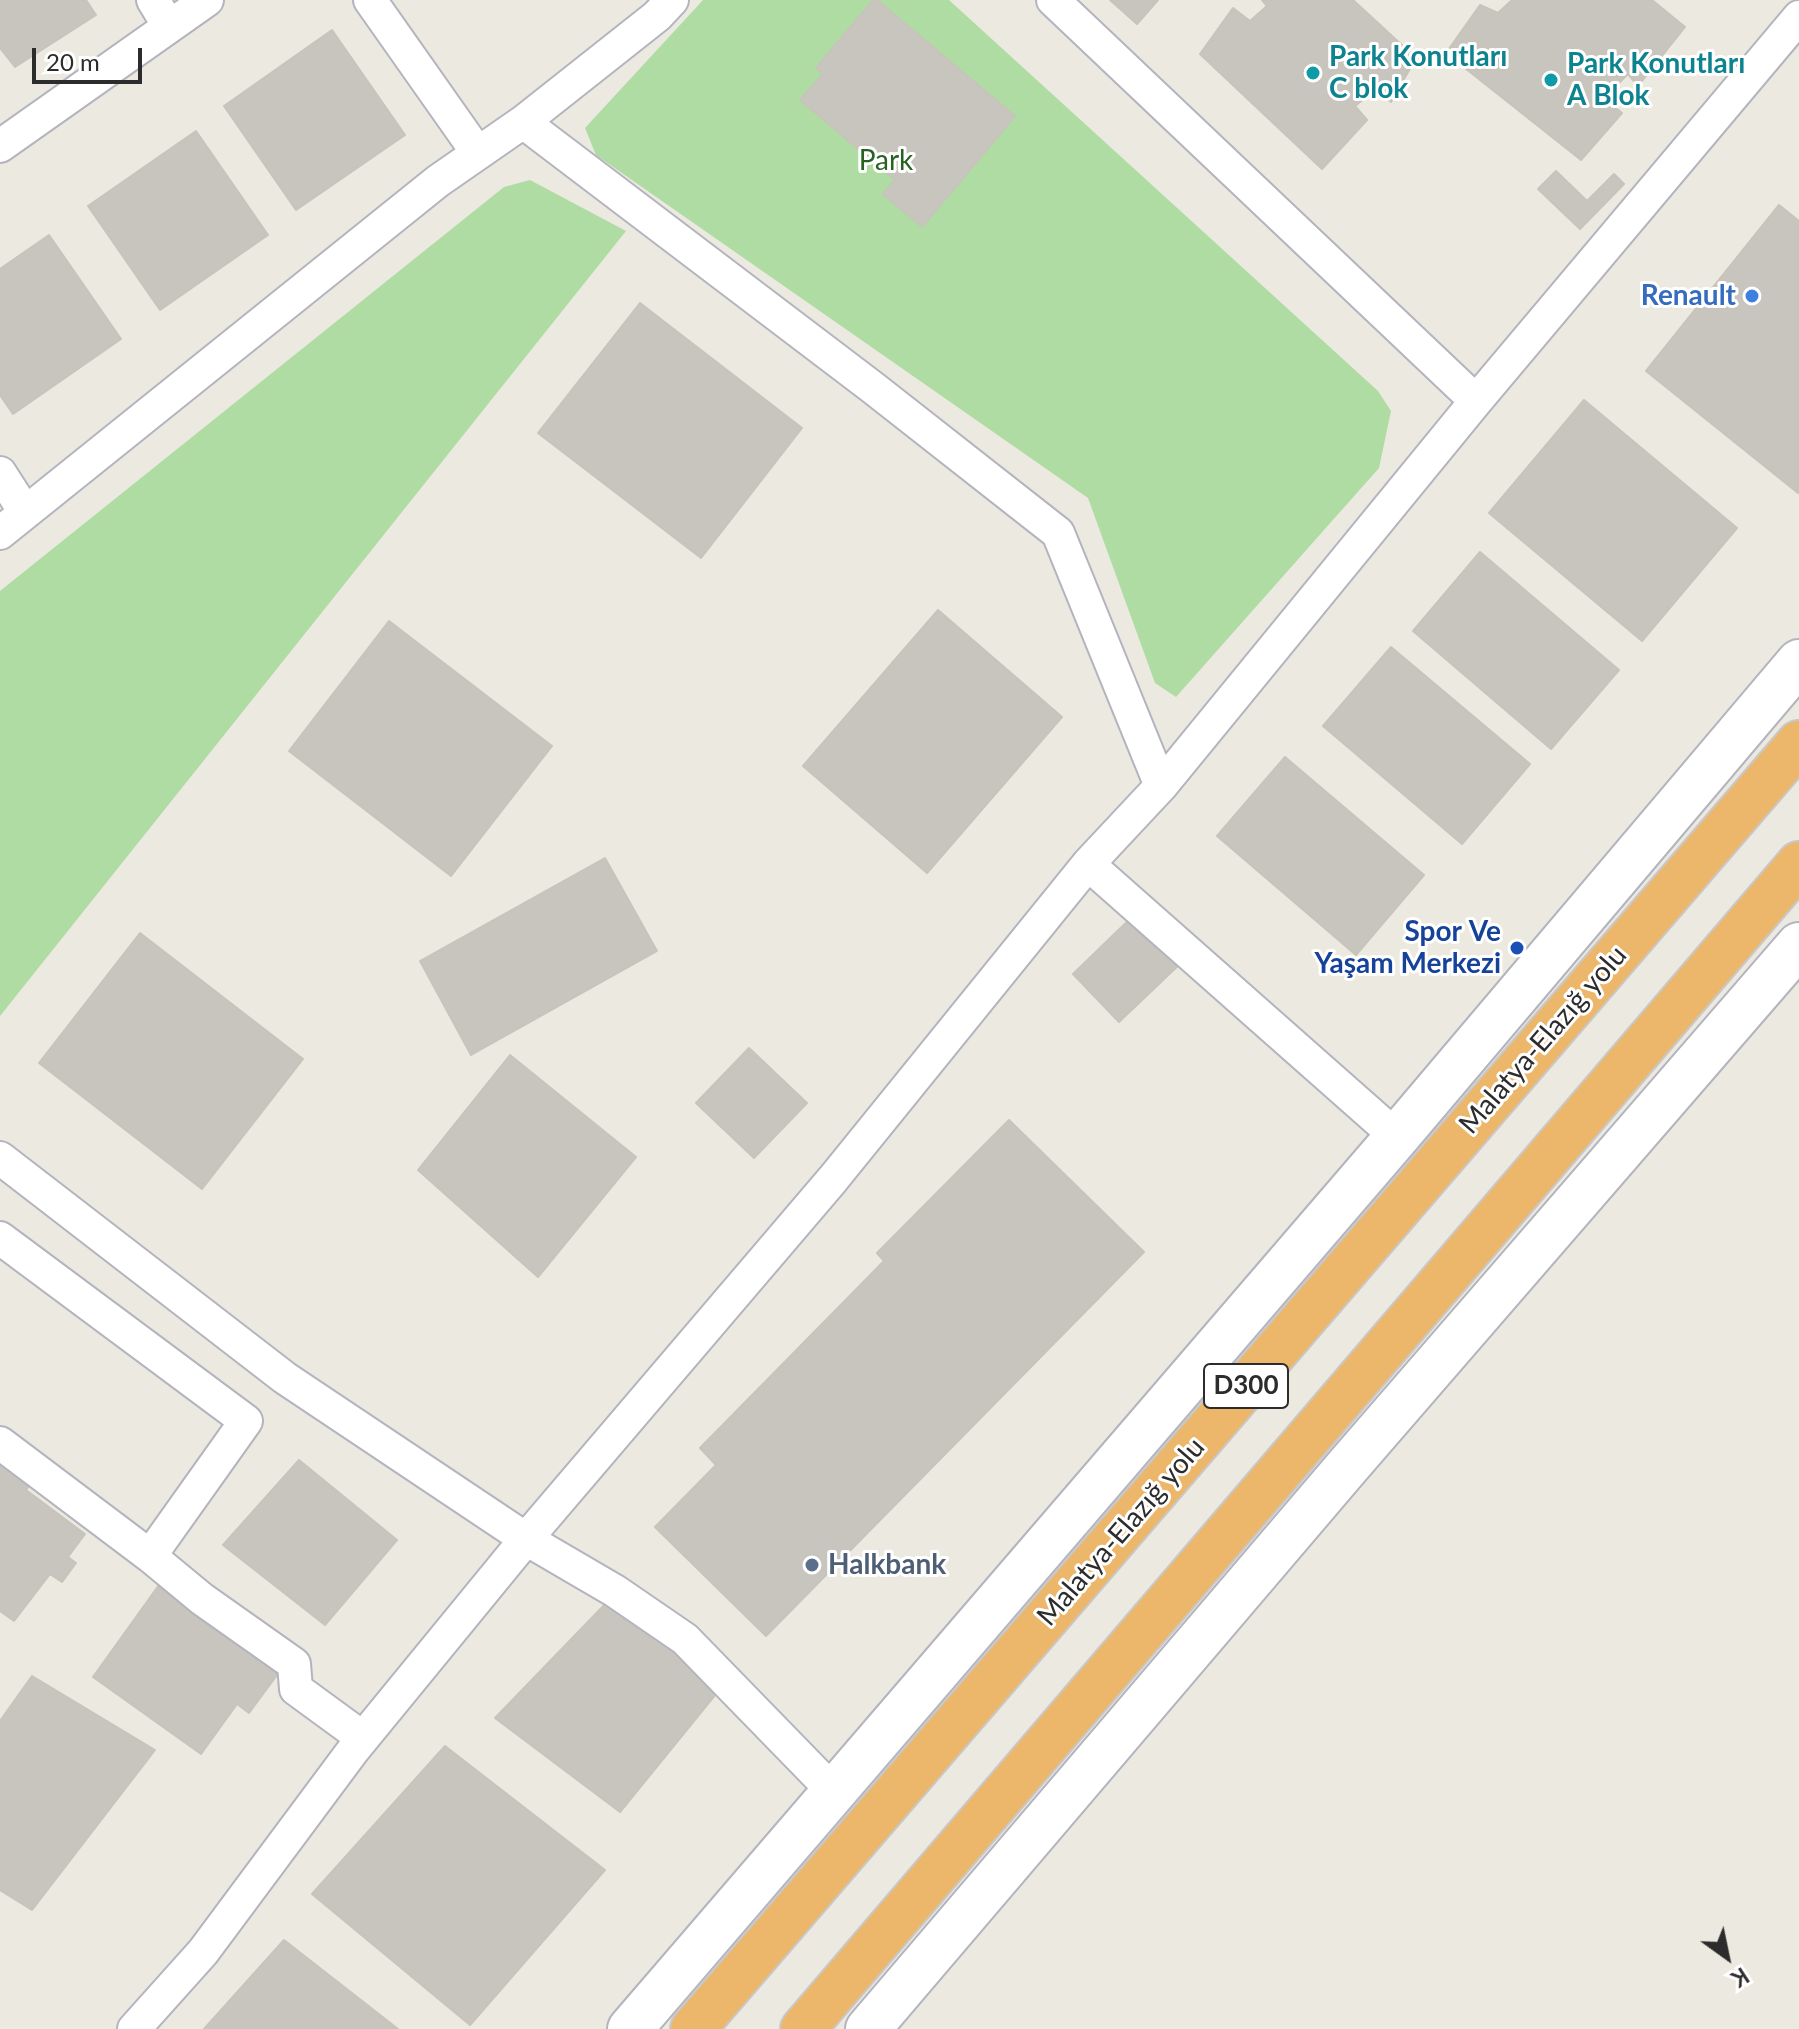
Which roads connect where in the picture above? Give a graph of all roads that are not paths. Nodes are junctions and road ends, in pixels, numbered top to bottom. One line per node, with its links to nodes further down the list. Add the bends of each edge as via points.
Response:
1 (207, 0): 5 (street)
2 (370, 0): 9 (street)
3 (672, 0): 7 (street)
4 (1053, 0): 10 (street)
5 (161, 13): 8 (street)
6 (1799, 17): 10 (street)
7 (523, 122): 9 (street); 16 (street, via 1058,533)
8 (0, 146)
9 (477, 152): 12 (street)
10 (1476, 401): 16 (street)
11 (0, 473): 12 (street)
12 (25, 512): 13 (street)
13 (0, 533)
14 (1799, 662): 20 (street)
15 (1799, 743): 30 (highway, Malatya-Elazığ yolu / D300)
16 (1161, 786): 17 (street)
17 (1088, 864): 20 (street); 24 (street, via 833,1179)
18 (1799, 864): 31 (highway, D300)
19 (1799, 945): 32 (street)
20 (1397, 1137): 27 (street)
21 (0, 1158): 24 (street, via 285,1378)
22 (0, 1238): 25 (street, via 246,1421)
23 (0, 1443): 25 (street)
24 (526, 1539): 26 (street); 27 (street, via 685,1639)
25 (150, 1556): 26 (street, via 294,1664 296,1689)
26 (363, 1738): 28 (street, via 203,1952)
27 (834, 1792): 29 (street)
28 (134, 2029)
29 (630, 2029)
30 (693, 2029)
31 (803, 2029)
32 (868, 2029)

